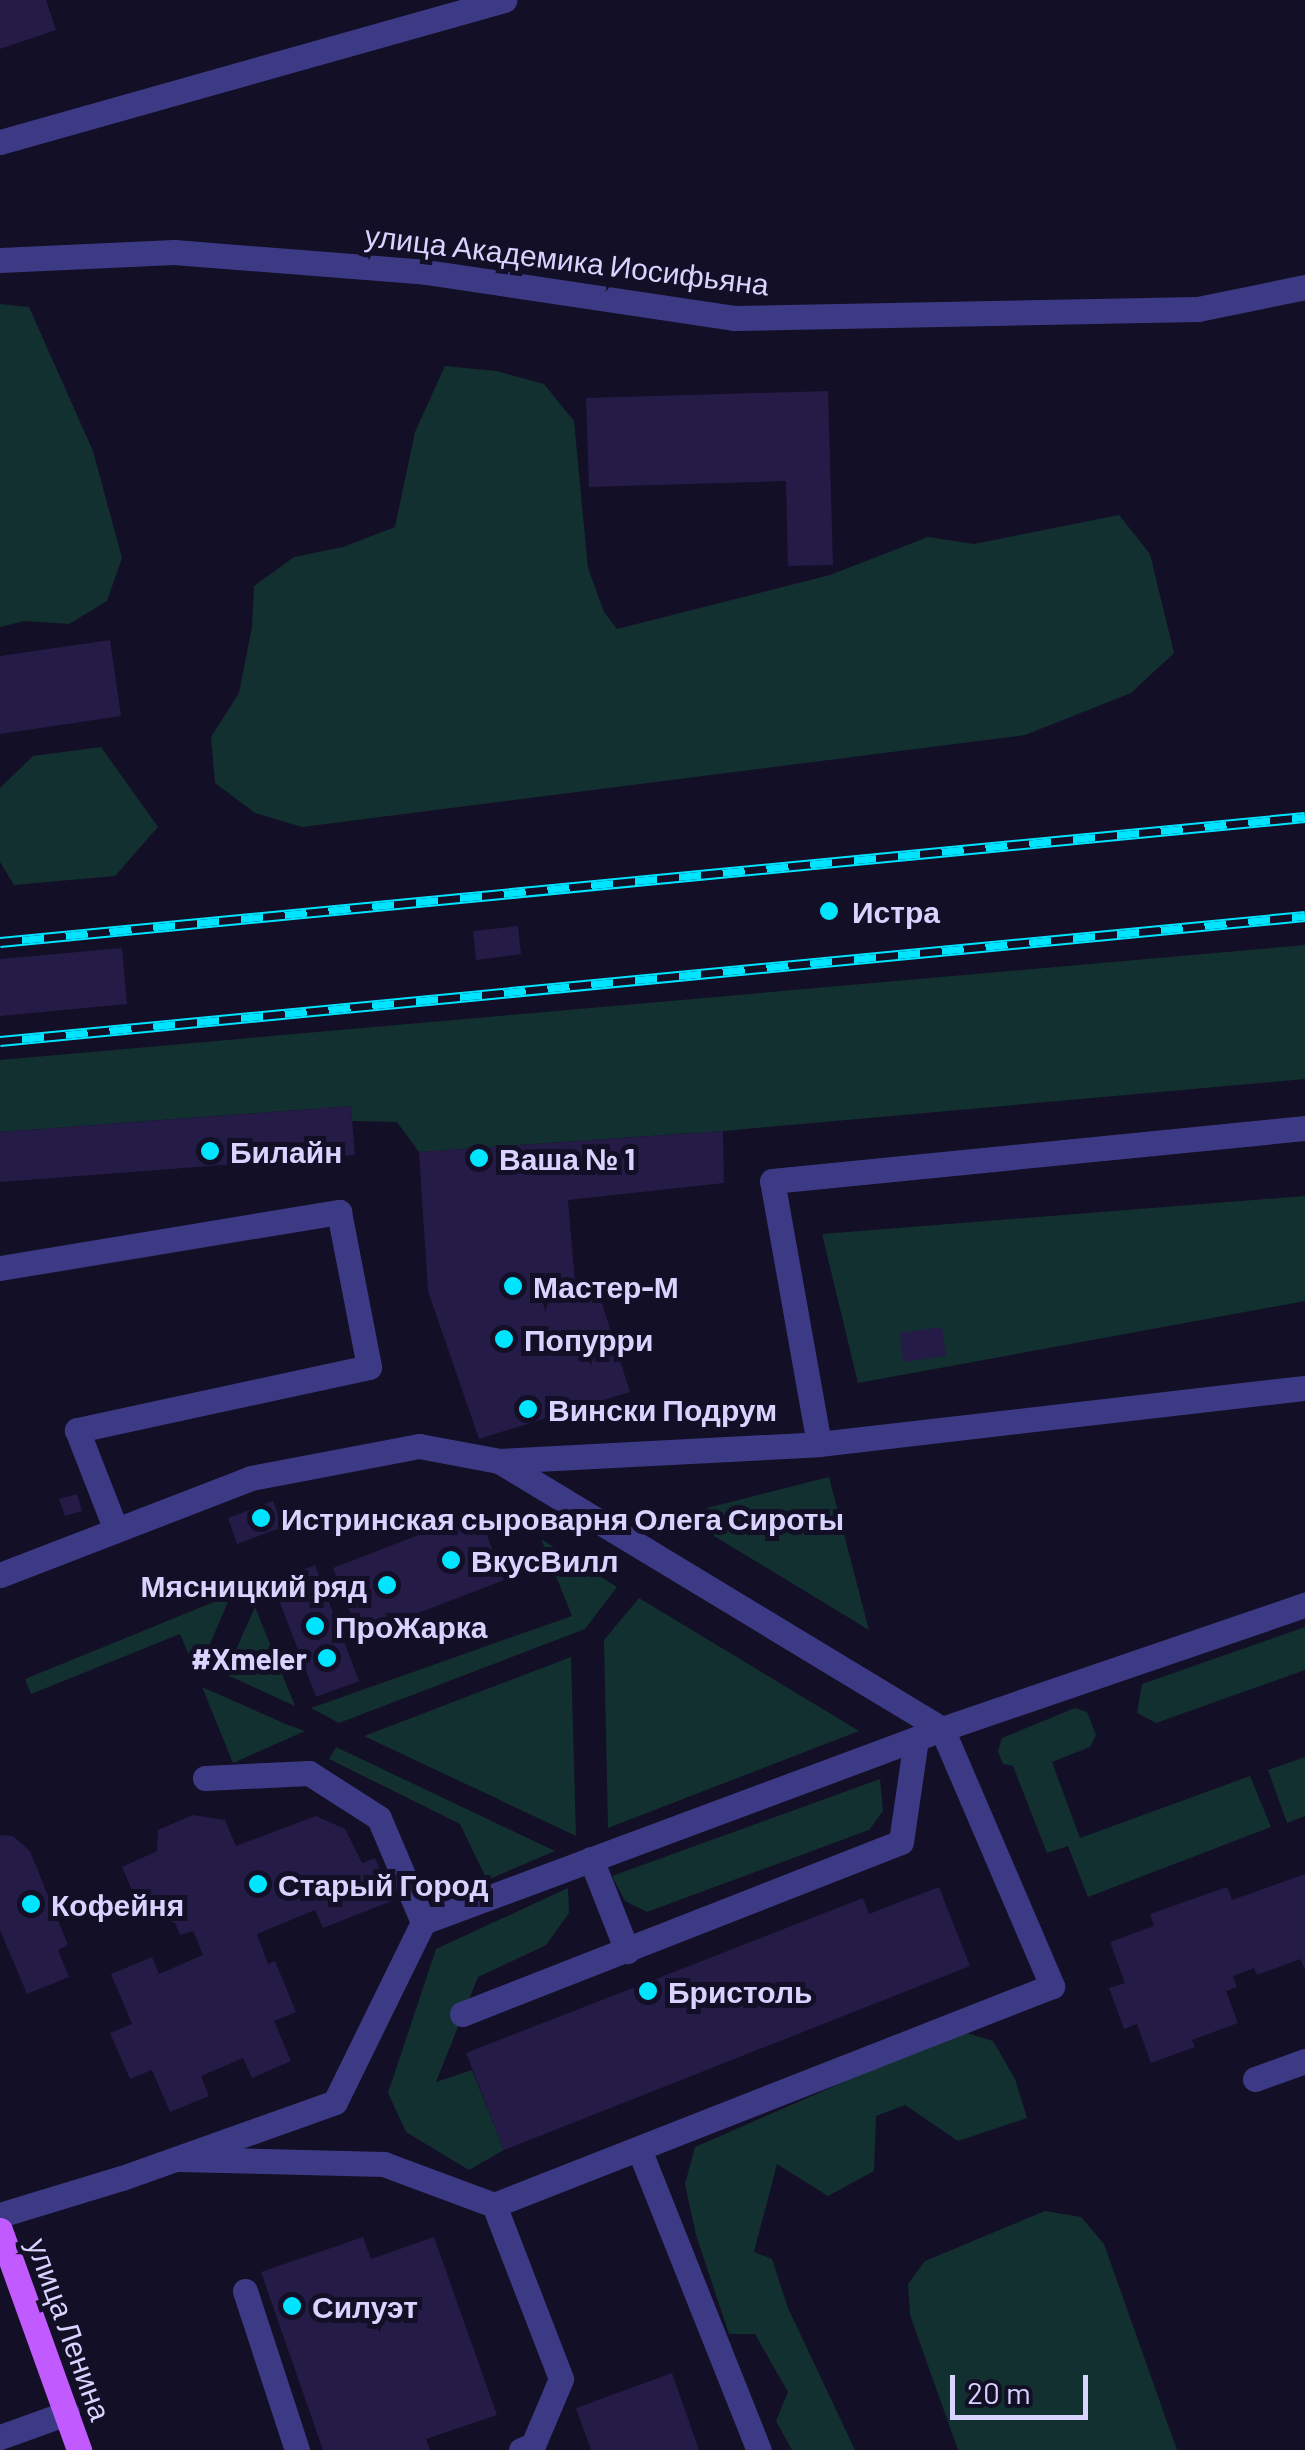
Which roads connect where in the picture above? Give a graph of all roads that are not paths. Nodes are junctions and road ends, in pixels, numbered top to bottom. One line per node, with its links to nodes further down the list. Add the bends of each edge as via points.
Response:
1 (504, 0): 2 (street)
2 (0, 142)
3 (0, 260): 4 (street, улица Академика Иосифьяна, via 174,252 426,272 734,318 1198,309)
4 (1305, 287)
5 (1305, 1128): 8 (street, via 772,1181)
6 (0, 1268): 10 (street, via 339,1212 369,1366 77,1430)
7 (1305, 1388): 8 (street)
8 (819, 1444): 9 (street)
9 (499, 1461): 10 (street, via 419,1446 252,1478); 13 (street)
10 (116, 1530): 11 (street)
11 (0, 1575)
12 (1305, 1606): 13 (street)
13 (942, 1729): 14 (street); 22 (street, via 1052,1986)
14 (916, 1739): 16 (street); 18 (street, via 901,1842)
15 (204, 1778): 17 (street, via 310,1773 379,1818)
16 (591, 1859): 17 (street); 18 (street)
17 (423, 1922): 23 (street, via 335,2102)
18 (627, 1951): 19 (street)
19 (462, 2014)
20 (1305, 2060): 21 (street)
21 (1255, 2079)
22 (639, 2149): 24 (street); 33 (street)
23 (178, 2159): 24 (street, via 384,2164); 25 (street)
24 (494, 2205): 32 (street, via 562,2379 534,2444)
25 (0, 2214)
26 (0, 2230): 28 (main road, улица Ленина)
27 (244, 2291): 31 (street)
28 (66, 2413): 29 (street); 30 (main road, улица Ленина)
29 (0, 2438)
30 (79, 2450)
31 (297, 2450)
32 (521, 2450)
33 (759, 2450)

